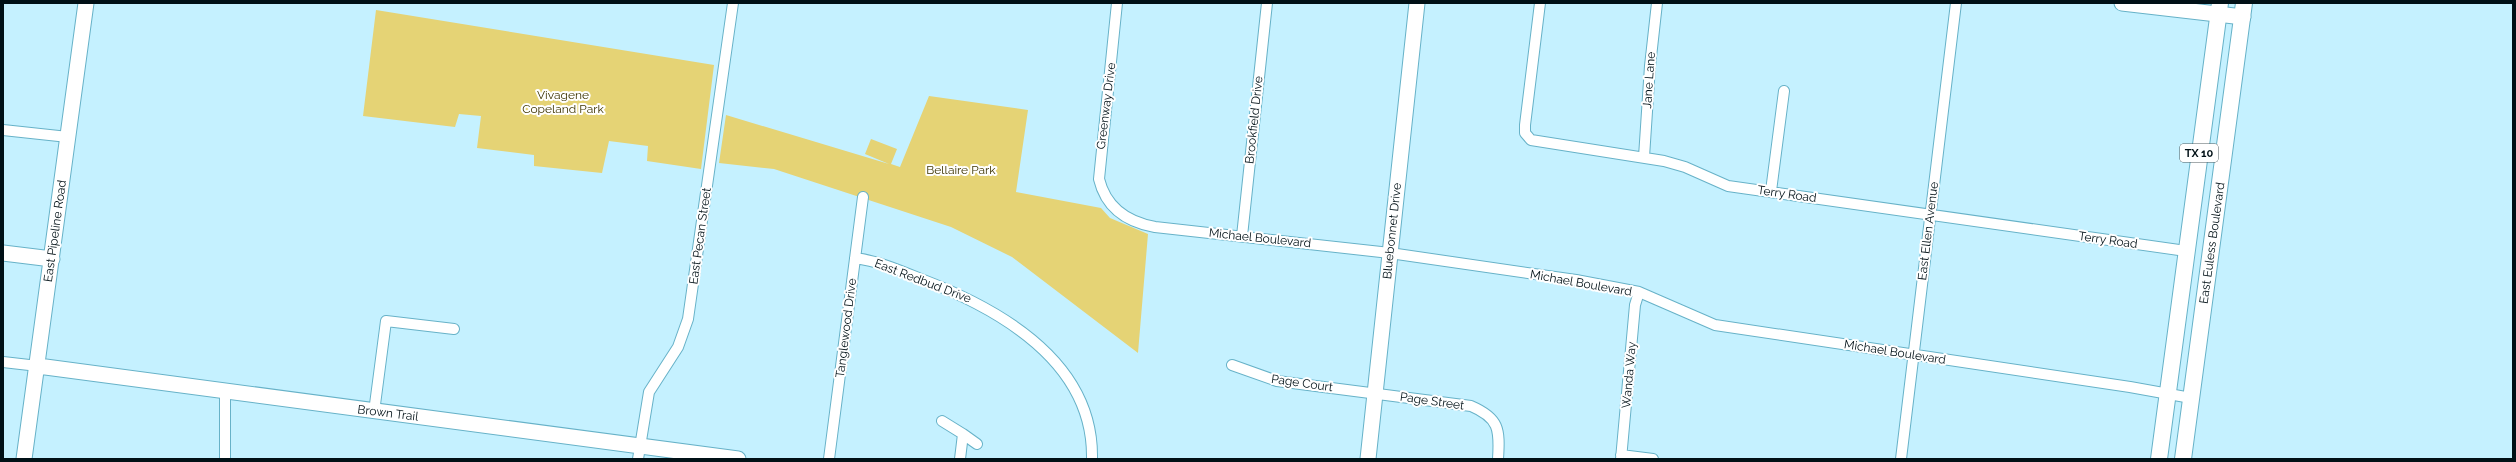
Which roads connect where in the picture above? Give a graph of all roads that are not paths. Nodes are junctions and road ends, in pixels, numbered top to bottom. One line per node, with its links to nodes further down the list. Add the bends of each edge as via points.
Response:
1 (86, 3): 14 (main road, East Pipeline Road)
2 (733, 3): 40 (street, East Pecan Street, via 688,319 678,347 649,392)
3 (1117, 3): 18 (street, Greenway Drive, via 1099,162 1101,188)
4 (1267, 3): 20 (street, Brookfield Drive)
5 (1417, 3): 23 (main road, Bluebonnet Drive)
6 (1540, 3): 15 (street, Terry Road, via 1525,125 1526,135 1531,140 1546,143)
7 (1657, 3): 15 (street, Jane Lane)
8 (1956, 3): 19 (street, East Ellen Avenue)
9 (2122, 3): 10 (main road)
10 (2219, 9): 11 (main road); 21 (main road, East Euless Boulevard / TX 10)
11 (2244, 10): 35 (main road, East Euless Boulevard / TX 10)
12 (1784, 91): 16 (street)
13 (3, 130): 14 (street)
14 (68, 137): 25 (main road, East Pipeline Road)
15 (1644, 157): 16 (street, Terry Road, via 1685,167 1728,186)
16 (1771, 191): 19 (street, Terry Road)
17 (863, 197): 24 (street, Tanglewood Drive)
18 (1113, 206): 20 (street, Michael Boulevard, via 1122,215 1142,225)
19 (1929, 215): 21 (street, Terry Road); 28 (street, East Ellen Avenue)
20 (1242, 236): 23 (street, Michael Boulevard)
21 (2186, 251): 34 (main road, East Euless Boulevard / TX 10)
22 (3, 253): 25 (main road)
23 (1390, 253): 26 (street, Michael Boulevard, via 1576,280); 33 (main road, Bluebonnet Drive)
24 (854, 258): 45 (street, Tanglewood Drive); 47 (street, East Redbud Drive, via 872,261 967,297 998,315 1053,358 1081,400 1089,428)
25 (52, 259): 31 (main road, East Pipeline Road)
26 (1639, 292): 28 (street, Michael Boulevard, via 1715,325); 41 (street, Wanda Way, via 1635,305)
27 (454, 328): 36 (street, via 386,321)
28 (1913, 354): 34 (street, Michael Boulevard); 51 (street, East Ellen Avenue)
29 (3, 362): 31 (street)
30 (1232, 365): 33 (street, Page Court, via 1277,381)
31 (38, 366): 32 (main road, Brown Trail); 42 (main road, East Pipeline Road)
32 (225, 391): 36 (main road, Brown Trail); 43 (street)
33 (1375, 393): 48 (main road, Bluebonnet Drive); 49 (street, Page Street, via 1457,403 1487,413 1495,423)
34 (2168, 393): 35 (street, Michael Boulevard); 52 (main road, East Euless Boulevard / TX 10)
35 (2191, 398): 53 (main road, East Euless Boulevard / TX 10)
36 (374, 412): 40 (main road, Brown Trail)
37 (942, 420): 38 (street)
38 (963, 434): 39 (street); 46 (street)
39 (976, 444)
40 (639, 452): 44 (main road, Brown Trail)
41 (1621, 457): 50 (street)
42 (24, 459)
43 (225, 459)
44 (738, 459)
45 (829, 459)
46 (960, 459)
47 (1092, 459)
48 (1368, 459)
49 (1498, 459)
50 (1653, 459)
51 (1901, 459)
52 (2159, 459)
53 (2183, 459)

